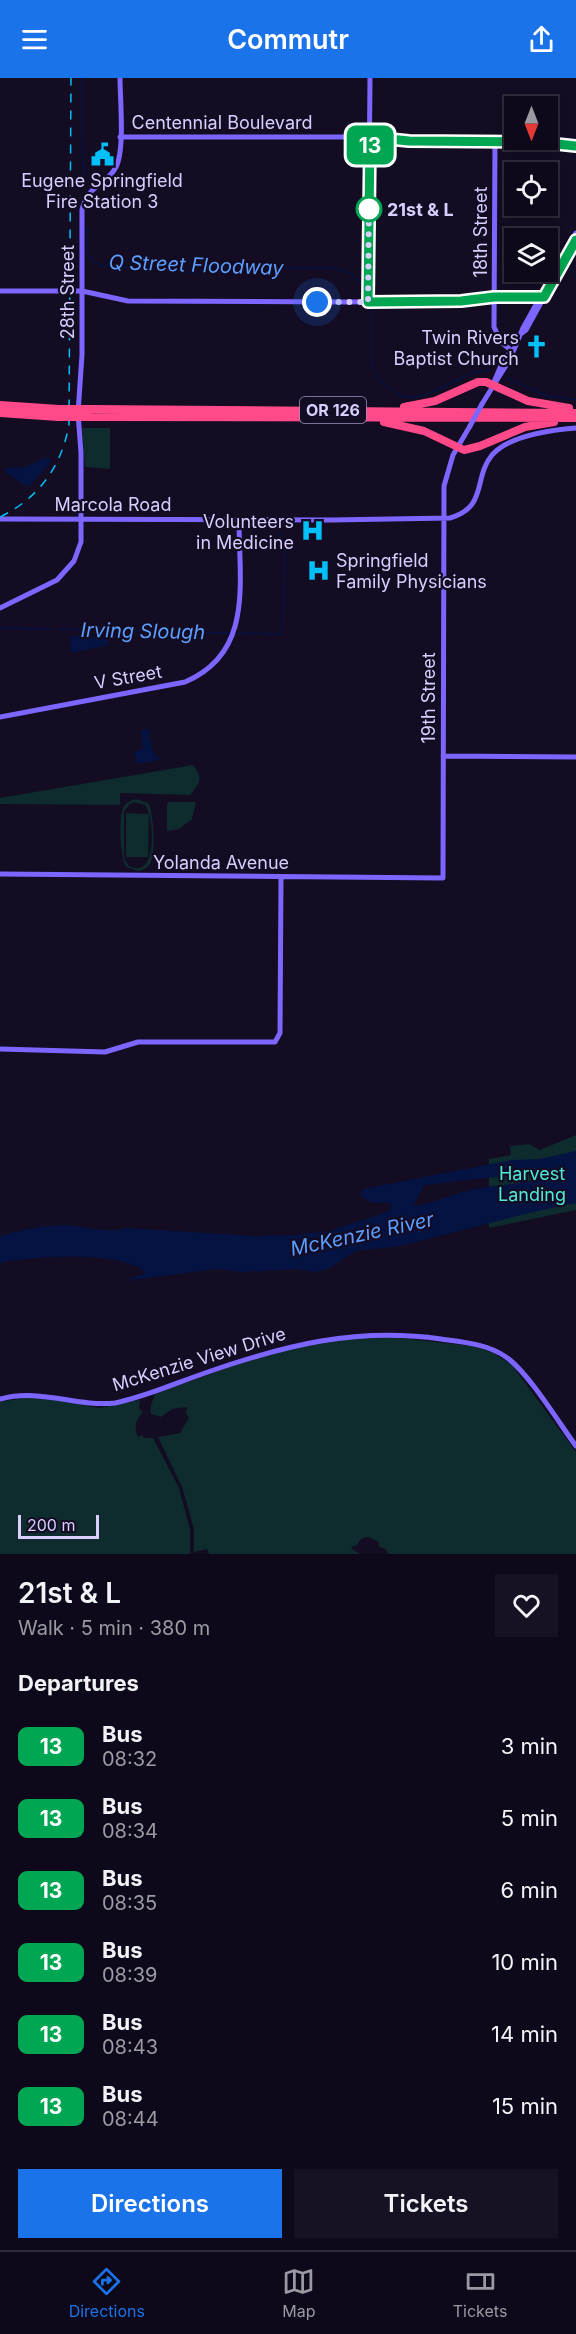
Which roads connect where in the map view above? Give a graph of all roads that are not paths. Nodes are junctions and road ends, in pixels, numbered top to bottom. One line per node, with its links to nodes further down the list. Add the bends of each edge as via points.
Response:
1 (120, 78): 3 (street, 28th Street)
2 (370, 78): 4 (street)
3 (120, 137): 4 (street, Centennial Boulevard); 10 (street, 28th Street, via 117,165 84,204)
4 (370, 137): 5 (street, Centennial Boulevard); 13 (street)
5 (495, 142): 6 (street, Centennial Boulevard); 11 (street, 18th Street)
6 (576, 146)
7 (576, 233): 12 (street)
8 (576, 240): 12 (street)
9 (0, 291): 10 (street)
10 (82, 291): 13 (street, via 120,301); 27 (street, 28th Street, via 78,403)
11 (494, 297): 12 (street); 13 (street); 14 (street, 18th Street, via 496,336)
12 (542, 297): 14 (street, 19th Street)
13 (368, 302)
14 (511, 352): 15 (street, 19th Street)
15 (493, 384): 17 (highway, via 478,382 420,405); 18 (highway, via 528,401); 25 (street, 19th Street, bridge)
16 (0, 405): 20 (highway, OR 126)
17 (317, 410): 18 (highway, OR 126); 21 (highway, OR 126)
18 (576, 411)
19 (0, 413): 20 (highway, OR 126)
20 (58, 413): 21 (highway, OR 126, bridge)
21 (89, 413): 22 (highway, OR 126)
22 (338, 418): 23 (highway, OR 126); 25 (highway, via 410,426)
23 (576, 420): 25 (highway, via 525,427 471,449)
24 (576, 428): 28 (street, via 501,448 487,463 474,503 462,514)
25 (457, 448): 28 (street, 19th Street, via 444,480)
26 (0, 519): 27 (street, Marcola Road)
27 (82, 519): 29 (street, Marcola Road); 30 (street, 28th Street, via 81,542 68,570 57,580)
28 (443, 519): 29 (street, Marcola Road); 32 (street, 19th Street)
29 (238, 520): 31 (street, V Street, via 239,609 228,646 216,663 185,682)
30 (0, 608)
31 (0, 717)
32 (443, 756): 33 (street); 36 (street, 19th Street)
33 (576, 757)
34 (0, 874): 35 (street, Yolanda Avenue)
35 (281, 878): 36 (street, Yolanda Avenue); 37 (street, via 278,1040 138,1042 105,1052)
36 (443, 878)
37 (0, 1049)
38 (0, 1400): 39 (street, McKenzie View Drive, via 36,1395 92,1403 115,1402 302,1343 364,1335 417,1336 478,1345 507,1357)
39 (576, 1446)

